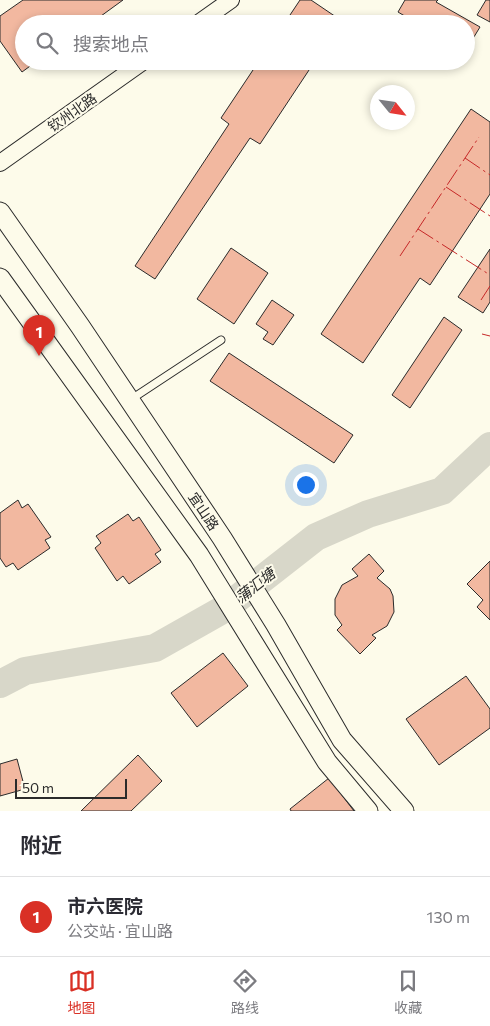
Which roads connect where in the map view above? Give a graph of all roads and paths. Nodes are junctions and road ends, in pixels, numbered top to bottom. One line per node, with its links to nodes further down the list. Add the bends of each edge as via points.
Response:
1 (231, 0): 2 (street)
2 (210, 15)
3 (131, 70): 4 (street, 钦州北路)
4 (0, 163)
5 (0, 212): 8 (main road, 宜山路)
6 (0, 278): 9 (main road, via 199,555 326,762)
7 (221, 340): 8 (lane)
8 (129, 400): 10 (main road, 宜山路, via 222,538 342,740)
9 (368, 811)
10 (404, 811)

